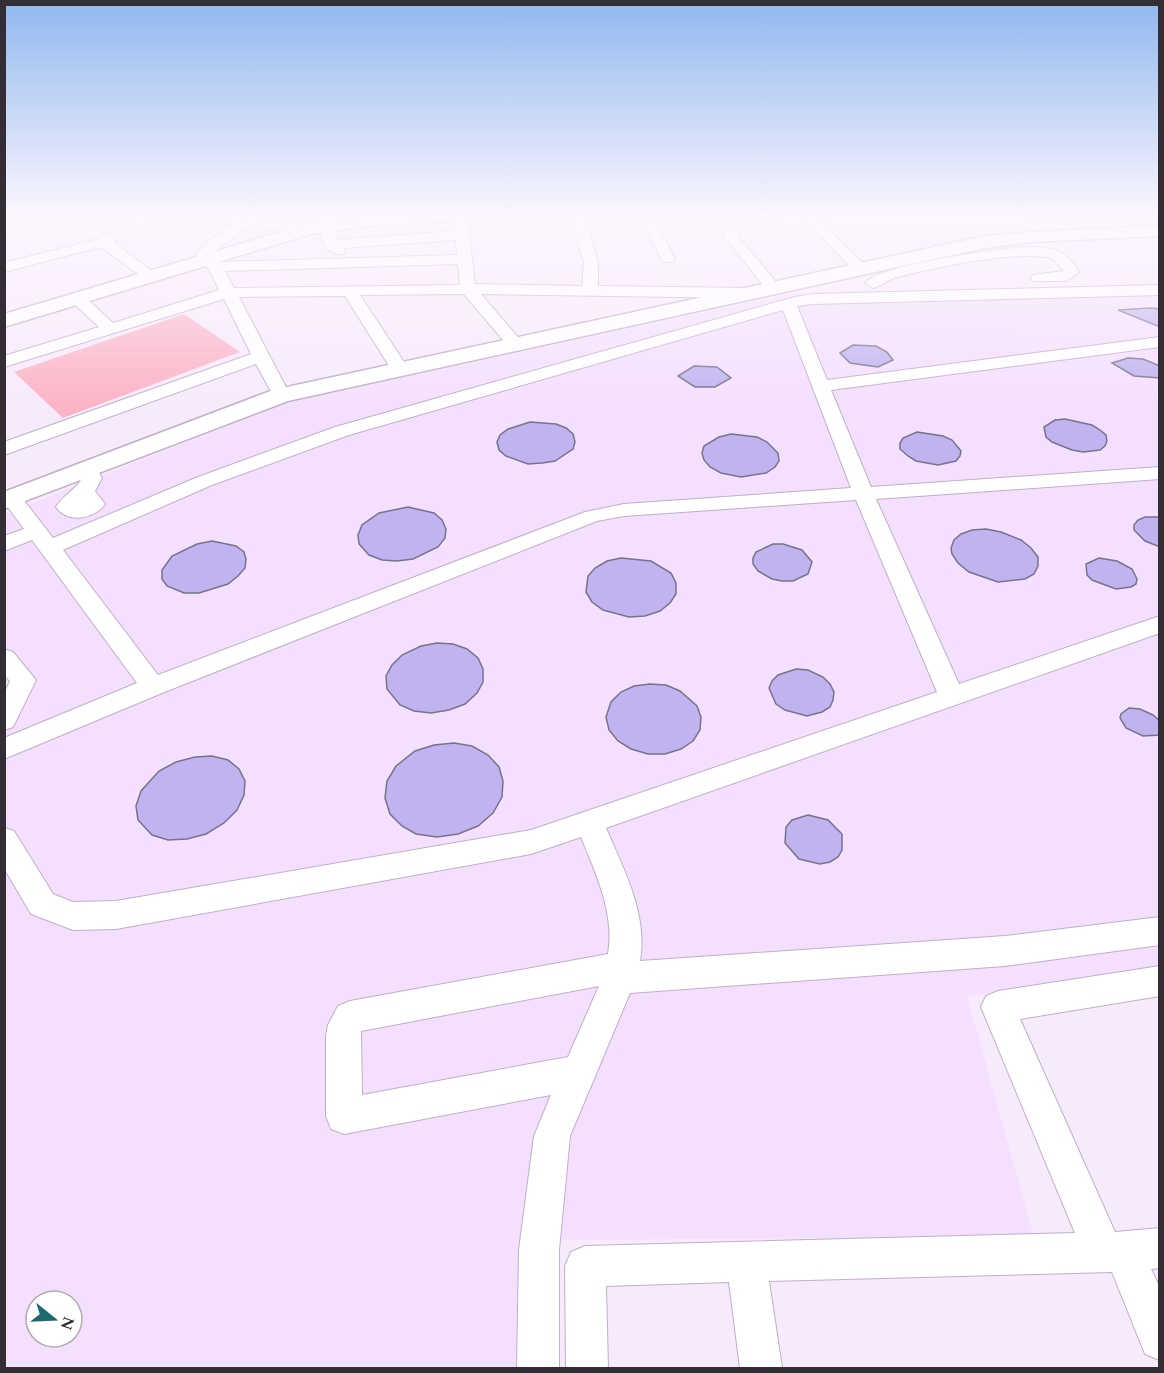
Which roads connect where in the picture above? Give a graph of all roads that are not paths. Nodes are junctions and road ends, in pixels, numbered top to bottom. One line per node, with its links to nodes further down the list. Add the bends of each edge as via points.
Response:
1 (151, 277): 17 (main road)
2 (218, 277): 15 (street)
3 (345, 277): 14 (street)
4 (466, 277): 11 (street)
5 (590, 277): 12 (street)
6 (764, 277): 10 (street)
7 (837, 277): 10 (main road)
8 (879, 277): 9 (street, via 898,287)
9 (1050, 277)
10 (772, 287): 16 (main road)
11 (468, 289): 12 (street); 14 (street); 21 (street)
12 (590, 289): 16 (street)
13 (1160, 290): 18 (street, via 825,298)
14 (344, 292): 15 (street); 25 (street)
15 (226, 293): 20 (street); 23 (street)
16 (747, 294): 21 (main road)
17 (78, 299): 19 (main road); 20 (street)
18 (789, 304): 26 (street); 34 (street, via 342,431)
19 (4, 321)
20 (109, 328): 24 (street)
21 (514, 342): 25 (main road)
22 (1160, 342): 26 (street)
23 (260, 357): 27 (street); 28 (street)
24 (4, 362)
25 (399, 368): 27 (main road)
26 (823, 386): 31 (street)
27 (281, 395): 29 (main road)
28 (4, 449)
29 (88, 470): 32 (street, via 92,478); 33 (main road)
30 (1160, 473): 31 (street)
31 (863, 492): 38 (street, via 624,510 592,516); 39 (street)
32 (85, 493)
33 (8, 499): 34 (street)
34 (43, 539): 35 (street); 38 (street)
35 (4, 544)
36 (1160, 624): 39 (street)
37 (4, 658): 40 (street, via 23,680 9,707)
38 (153, 687): 40 (street)
39 (951, 695): 41 (street)
40 (7, 734)
41 (589, 822): 42 (street, via 531,842 95,916 73,916 42,904); 44 (street, via 608,865 626,929)
42 (4, 840)
43 (1160, 931): 44 (street, via 1005,951)
44 (620, 973): 46 (street); 46 (street, via 350,1017 343,1036 344,1116)
45 (1160, 981): 47 (street, via 998,1007)
46 (577, 1073): 50 (street, via 552,1136 539,1250)
47 (1129, 1251): 48 (street); 49 (street)
48 (746, 1261): 51 (street, via 585,1266); 52 (street)
49 (1160, 1339)
50 (538, 1368)
51 (587, 1368)
52 (761, 1368)

